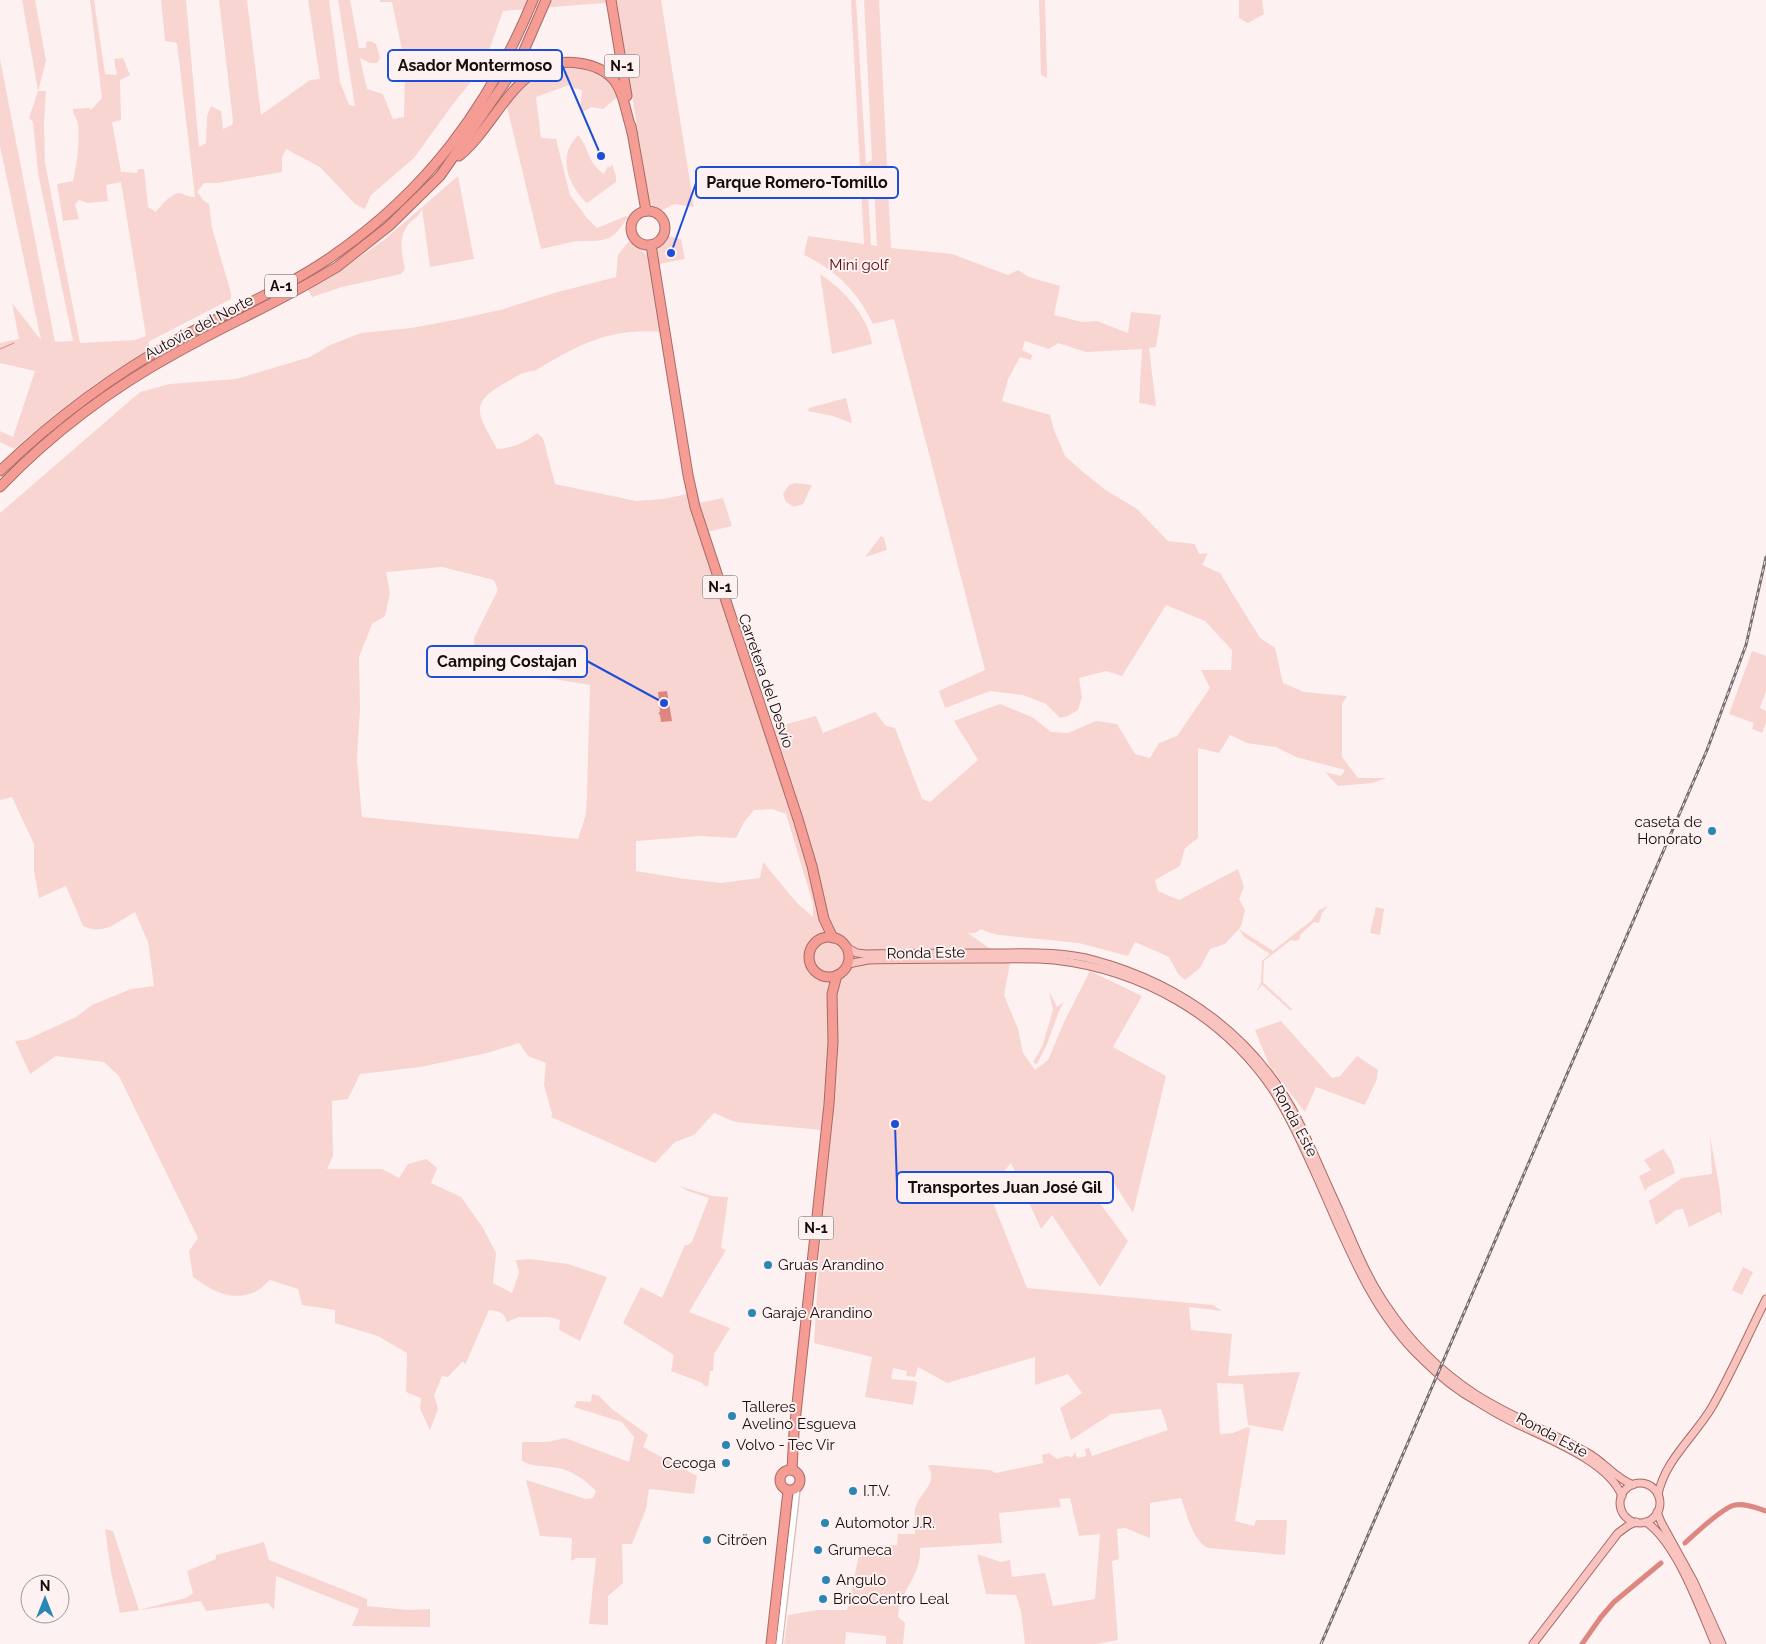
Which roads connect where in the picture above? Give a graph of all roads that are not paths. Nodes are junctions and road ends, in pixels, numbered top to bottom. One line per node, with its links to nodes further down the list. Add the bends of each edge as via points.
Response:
1 (528, 0): 5 (highway)
2 (533, 0): 5 (highway, Autovía del Norte / A-1)
3 (546, 0): 7 (highway, Autovía del Norte / A-1, via 519,62)
4 (610, 0): 6 (highway, N-1)
5 (513, 48): 10 (highway, Autovía del Norte / A-1, via 487,95 453,143 412,190 371,227 306,272 178,339 114,378 49,426)
6 (632, 132): 7 (highway, via 622,92 615,80 587,65 560,62 529,76 468,149); 8 (highway, N-1)
7 (452, 161): 11 (highway, Autovía del Norte / A-1, via 398,219 337,266 176,352 127,382 61,431)
8 (646, 211): 9 (highway, via 655,212 664,220 664,234); 9 (highway, via 636,215 631,228 636,240 641,244)
9 (651, 244): 12 (highway, Carretera del Desvío / N-1, via 695,507 800,827)
10 (0, 471)
11 (0, 487)
12 (824, 919): 13 (highway, Carretera del Desvío / N-1); 14 (highway, Carretera del Desvío / N-1)
13 (834, 938): 14 (highway); 15 (highway, N-1)
14 (820, 940): 18 (highway, N-1, via 812,948 810,959)
15 (847, 948): 16 (highway); 24 (main road, Ronda Este, via 866,954 1025,952 1092,959 1160,983 1194,1003 1245,1046 1275,1083 1298,1121 1375,1288 1422,1350 1476,1394 1591,1455)
16 (848, 964): 17 (highway); 27 (main road, Ronda Este, via 868,960 1052,960 1125,976 1192,1009 1241,1051 1271,1088 1292,1124 1370,1291 1405,1341 1443,1378 1473,1400 1598,1467 1617,1486)
17 (837, 975): 18 (highway); 19 (highway, N-1)
18 (822, 976): 19 (highway, N-1)
19 (832, 994): 21 (highway, N-1, via 832,1062 827,1124)
20 (1766, 1299): 22 (main road, via 1716,1400)
21 (792, 1470): 25 (highway, via 800,1477 800,1482); 25 (highway, via 783,1472 780,1478 781,1486)
22 (1664, 1474): 23 (main road); 26 (main road)
23 (1646, 1484): 24 (main road); 26 (main road)
24 (1633, 1485): 27 (main road)
25 (793, 1489): 33 (highway); 34 (street)
26 (1658, 1495): 28 (main road)
27 (1622, 1496): 29 (main road, via 1620,1505)
28 (1657, 1512): 31 (main road); 37 (main road)
29 (1623, 1513): 30 (main road); 32 (main road)
30 (1636, 1522): 31 (main road); 32 (main road)
31 (1646, 1522): 36 (main road, via 1659,1532 1669,1547)
32 (1618, 1533): 35 (main road)
33 (771, 1644)
34 (779, 1644)
35 (1533, 1644)
36 (1715, 1644)
37 (1722, 1644)

